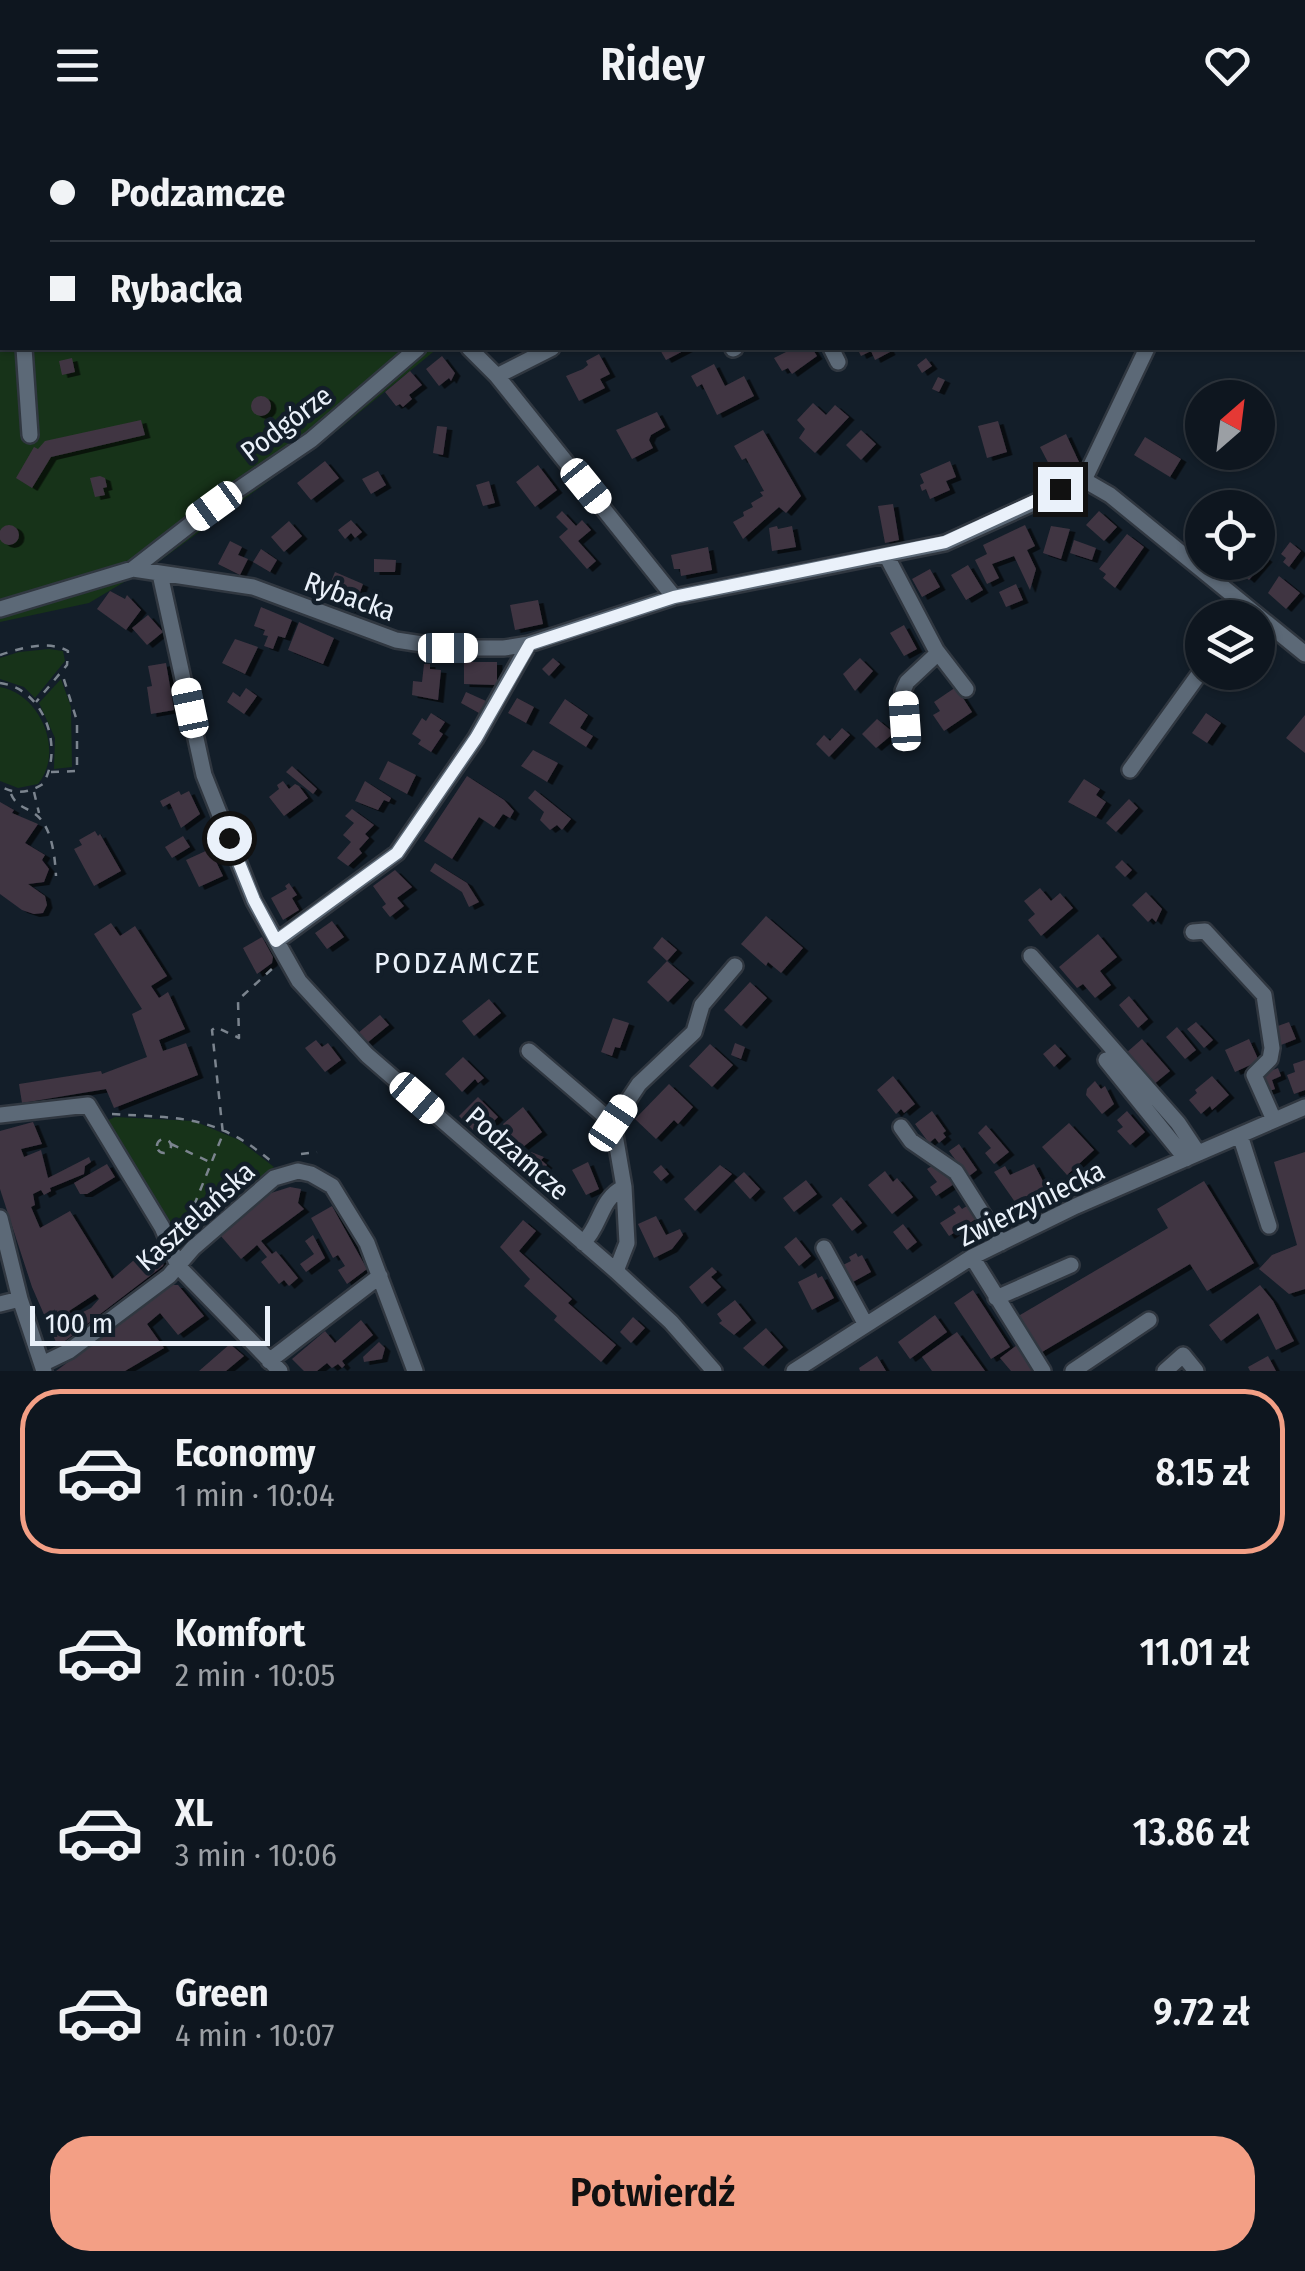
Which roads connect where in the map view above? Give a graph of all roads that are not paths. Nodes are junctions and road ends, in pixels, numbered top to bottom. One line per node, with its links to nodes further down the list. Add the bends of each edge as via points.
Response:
1 (24, 350): 7 (street)
2 (416, 350): 10 (street, Podgórze, via 311,440)
3 (471, 350): 6 (street)
4 (548, 350): 6 (street)
5 (1147, 350): 8 (street)
6 (497, 376): 12 (street)
7 (30, 435)
8 (1084, 480): 9 (street, Rybacka, via 945,542); 13 (street)
9 (886, 554): 12 (street, Rybacka); 17 (street)
10 (133, 569): 11 (street, Rybacka); 14 (street)
11 (160, 574): 16 (street, Rybacka, via 253,587 396,640 448,648); 24 (street, Podzamcze, via 204,775)
12 (674, 597): 16 (street, Rybacka)
13 (1230, 600)
14 (0, 609)
15 (1275, 633): 18 (street)
16 (530, 644): 24 (street, via 397,853)
17 (938, 653): 19 (street); 21 (street, via 903,690)
18 (1305, 654)
19 (966, 689)
20 (1188, 690): 22 (street)
21 (904, 733)
22 (1130, 770)
23 (1194, 932): 31 (street, via 1205,931 1264,995 1272,1048 1254,1074)
24 (276, 941): 40 (street, Podzamcze, via 299,981 367,1055)
25 (1031, 956): 35 (street, via 1178,1123)
26 (735, 966): 32 (street, via 702,1005 694,1032 639,1084)
27 (529, 1051): 32 (street)
28 (1106, 1060): 35 (street)
29 (1305, 1107): 31 (street, Zwierzyniecka)
30 (0, 1115): 44 (street, via 92,1112 162,1227)
31 (1274, 1120): 34 (street, Zwierzyniecka)
32 (613, 1123): 36 (street)
33 (901, 1127): 39 (street, via 910,1141 956,1172)
34 (1240, 1135): 35 (street, Zwierzyniecka); 38 (street)
35 (1192, 1156): 39 (street, Zwierzyniecka)
36 (624, 1188): 40 (street, via 602,1206); 45 (street, via 627,1243)
37 (0, 1218): 48 (street)
38 (1270, 1226)
39 (1001, 1242): 42 (street, Zwierzyniecka)
40 (584, 1243): 45 (street, Podzamcze)
41 (824, 1248): 51 (street)
42 (972, 1257): 47 (street); 51 (street, Zwierzyniecka)
43 (1071, 1265): 47 (street)
44 (178, 1266): 46 (street, Kasztelańska, via 282,1174 311,1174 332,1186); 52 (street); 53 (street, Kasztelańska)
45 (616, 1271): 55 (street, Podzamcze)
46 (380, 1276): 52 (street); 54 (street)
47 (996, 1298): 57 (street)
48 (20, 1299): 49 (street); 53 (street)
49 (0, 1304)
50 (1149, 1320): 58 (street)
51 (866, 1325): 56 (street, Zwierzyniecka)
52 (274, 1366)
53 (43, 1367)
54 (409, 1370)
55 (714, 1371)
56 (794, 1371)
57 (1043, 1371)
58 (1073, 1371)
59 (1164, 1371): 60 (street, via 1183,1355)
60 (1196, 1371)

